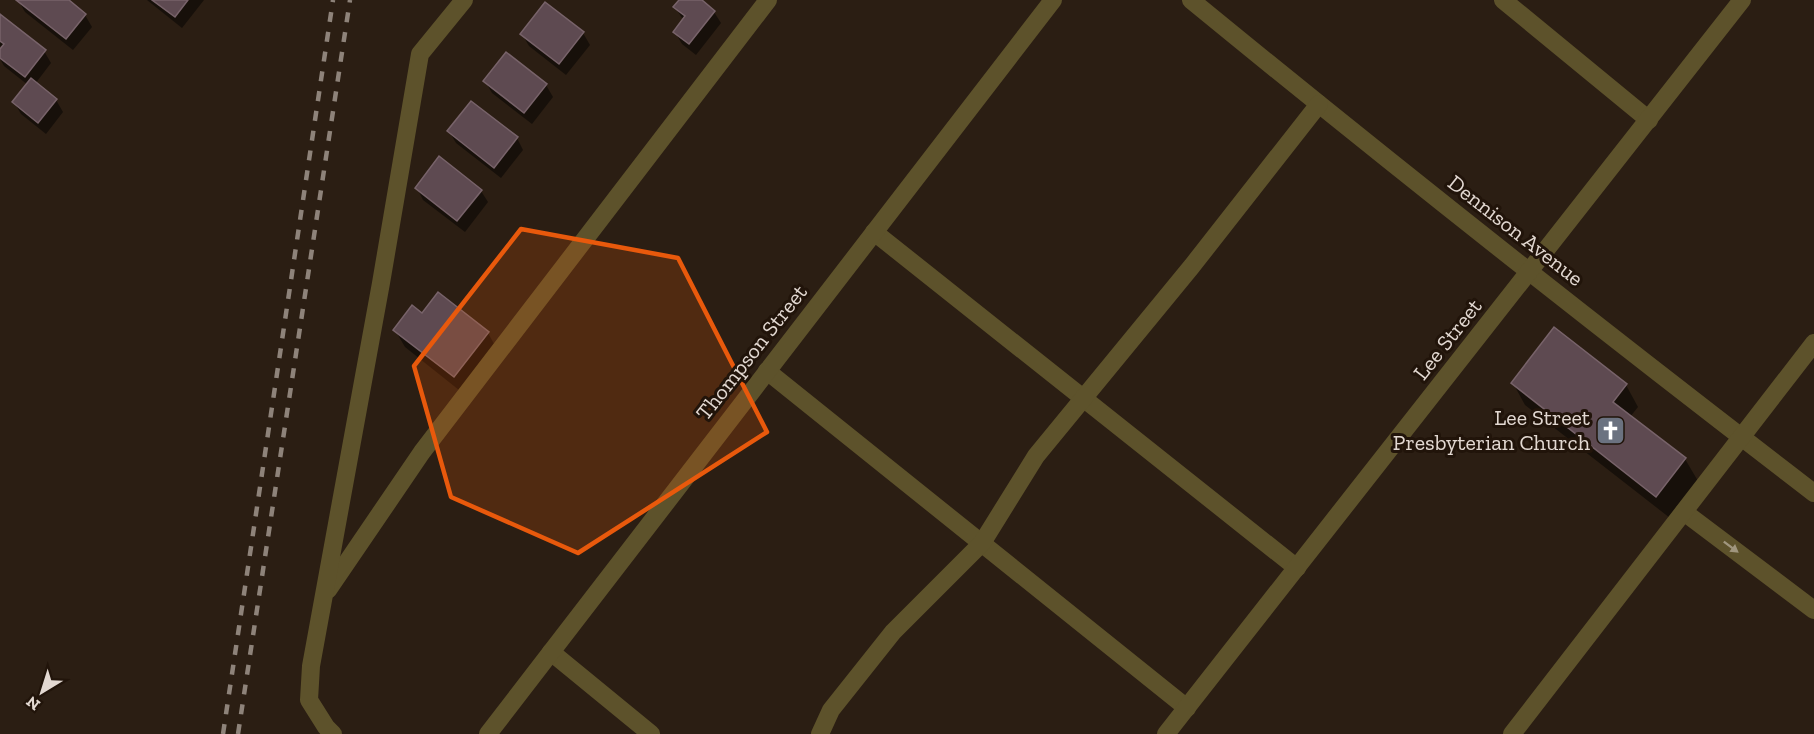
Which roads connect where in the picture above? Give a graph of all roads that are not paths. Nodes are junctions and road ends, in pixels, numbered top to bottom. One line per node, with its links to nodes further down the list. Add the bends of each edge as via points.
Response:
1 (464, 0): 19 (street, via 420,54)
2 (768, 0): 19 (street, via 422,452)
3 (1053, 0): 9 (street, Thompson Street)
4 (1191, 0): 7 (street, Dennison Avenue)
5 (1503, 0): 8 (street)
6 (1742, 0): 8 (street, Lee Street)
7 (1319, 104): 10 (street, Dennison Avenue); 13 (street)
8 (1649, 120): 10 (street, Lee Street)
9 (874, 232): 12 (street, Thompson Street); 13 (street)
10 (1530, 272): 14 (street, Dennison Avenue); 18 (street, Lee Street)
11 (1814, 344): 14 (street)
12 (767, 371): 17 (street); 21 (street, Thompson Street)
13 (1084, 399): 17 (street, via 1036,456); 18 (street)
14 (1741, 437): 15 (street, Dennison Avenue); 16 (street)
15 (1814, 493)
16 (1684, 512): 20 (street, one-way to 20); 28 (street)
17 (982, 543): 22 (street); 26 (street, via 893,632 831,710)
18 (1297, 568): 22 (street, Lee Street)
19 (324, 596): 23 (street, via 309,700)
20 (1814, 610)
21 (551, 651): 24 (street, Thompson Street); 25 (street)
22 (1187, 708): 27 (street, Lee Street)
23 (333, 734)
24 (488, 734)
25 (651, 734)
26 (820, 734)
27 (1166, 734)
28 (1512, 734)

